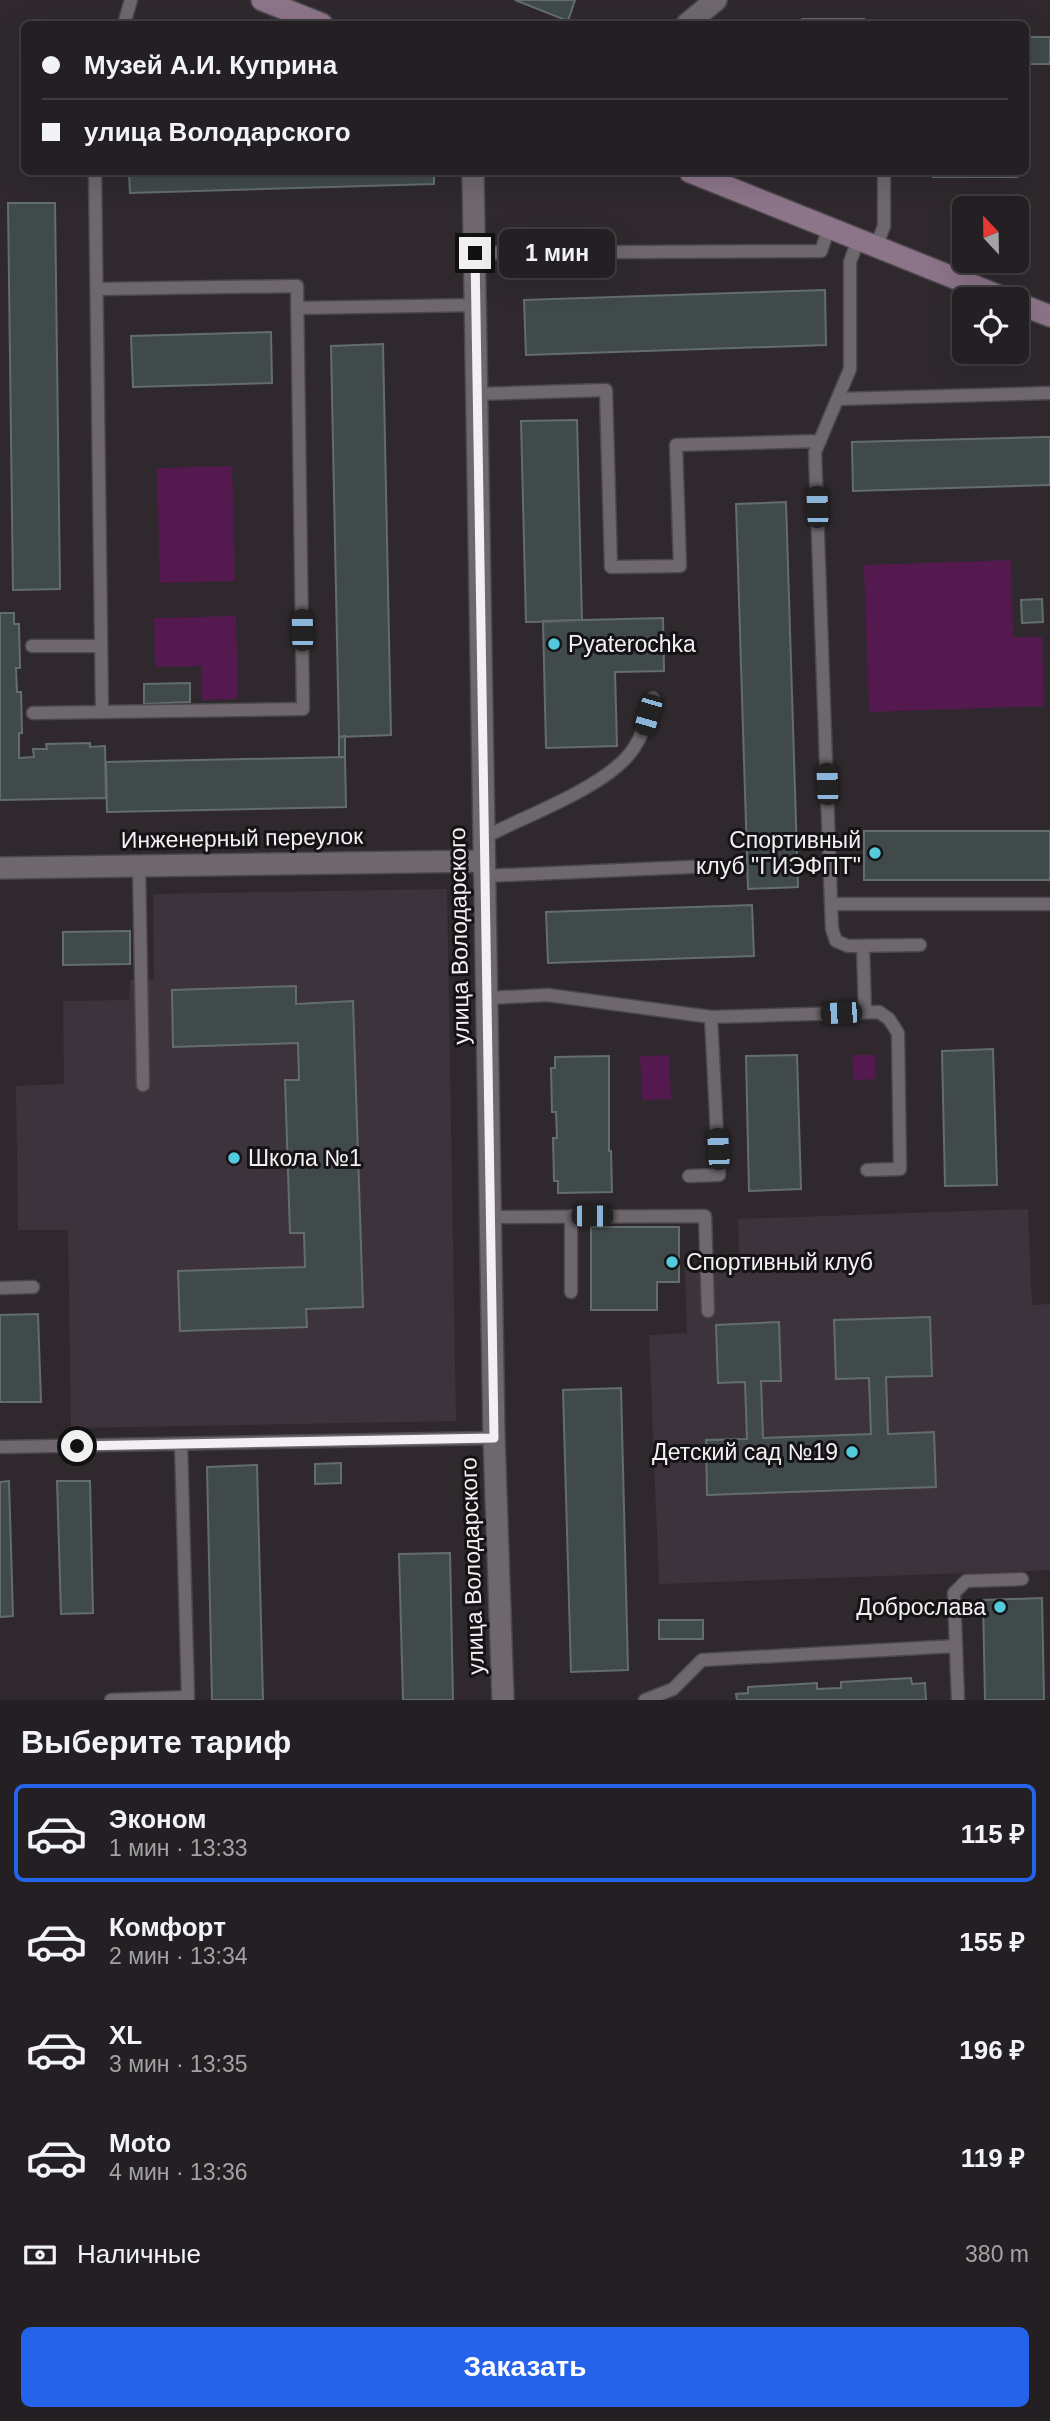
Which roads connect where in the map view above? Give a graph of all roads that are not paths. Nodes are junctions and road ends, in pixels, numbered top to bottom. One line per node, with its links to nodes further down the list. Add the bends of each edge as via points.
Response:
1 (131, 0): 4 (lane)
2 (262, 0): 5 (street)
3 (716, 0): 6 (street)
4 (125, 21)
5 (314, 21)
6 (691, 21)
7 (95, 175): 15 (lane)
8 (473, 175): 13 (street, улица Володарского)
9 (697, 175): 11 (street)
10 (884, 175): 12 (lane, via 884,226)
11 (829, 228): 12 (street); 13 (lane, via 821,251)
12 (867, 244): 14 (street); 22 (lane, via 850,262 850,369)
13 (475, 253): 16 (street, улица Володарского)
14 (976, 287)
15 (97, 289): 17 (lane, via 297,286); 25 (lane)
16 (476, 305): 17 (lane); 21 (street, улица Володарского)
17 (297, 308): 27 (lane, via 303,709)
18 (1029, 308): 19 (street)
19 (1050, 316)
20 (1050, 393): 22 (lane)
21 (478, 394): 23 (lane, via 606,390 611,567 680,566 676,445); 29 (street, улица Володарского)
22 (838, 399): 23 (lane)
23 (820, 441): 34 (lane, via 815,452)
24 (32, 646): 25 (lane)
25 (101, 646): 27 (lane)
26 (653, 698): 29 (lane, via 644,732 627,757 599,780)
27 (102, 712): 28 (lane)
28 (33, 713)
29 (484, 838): 32 (street, улица Володарского)
30 (139, 866): 32 (street, Инженерный переулок); 33 (street, Инженерный переулок); 41 (lane)
31 (713, 866): 32 (lane)
32 (484, 868): 38 (street, улица Володарского)
33 (0, 869)
34 (831, 904): 35 (lane); 37 (lane, via 836,941)
35 (1050, 904)
36 (920, 945): 37 (lane)
37 (863, 946): 39 (lane)
38 (487, 998): 40 (lane, via 548,995); 45 (street, улица Володарского)
39 (865, 1012): 40 (lane); 42 (lane, via 889,1018 898,1033 900,1169)
40 (711, 1017): 43 (lane, via 719,1175)
41 (143, 1085)
42 (867, 1170)
43 (689, 1177)
44 (571, 1216): 45 (lane); 48 (lane); 49 (lane, via 705,1216)
45 (492, 1217): 50 (street, улица Володарского)
46 (33, 1287): 47 (lane)
47 (0, 1288)
48 (571, 1292)
49 (708, 1311)
50 (494, 1438): 51 (lane); 57 (street, улица Володарского)
51 (181, 1444): 52 (lane); 56 (lane, via 188,1697)
52 (0, 1447)
53 (1022, 1579): 54 (lane, via 966,1581 954,1593)
54 (956, 1646): 55 (lane, via 702,1660); 59 (lane)
55 (675, 1694): 58 (lane)
56 (111, 1700)
57 (503, 1700)
58 (645, 1700)
59 (958, 1700)

